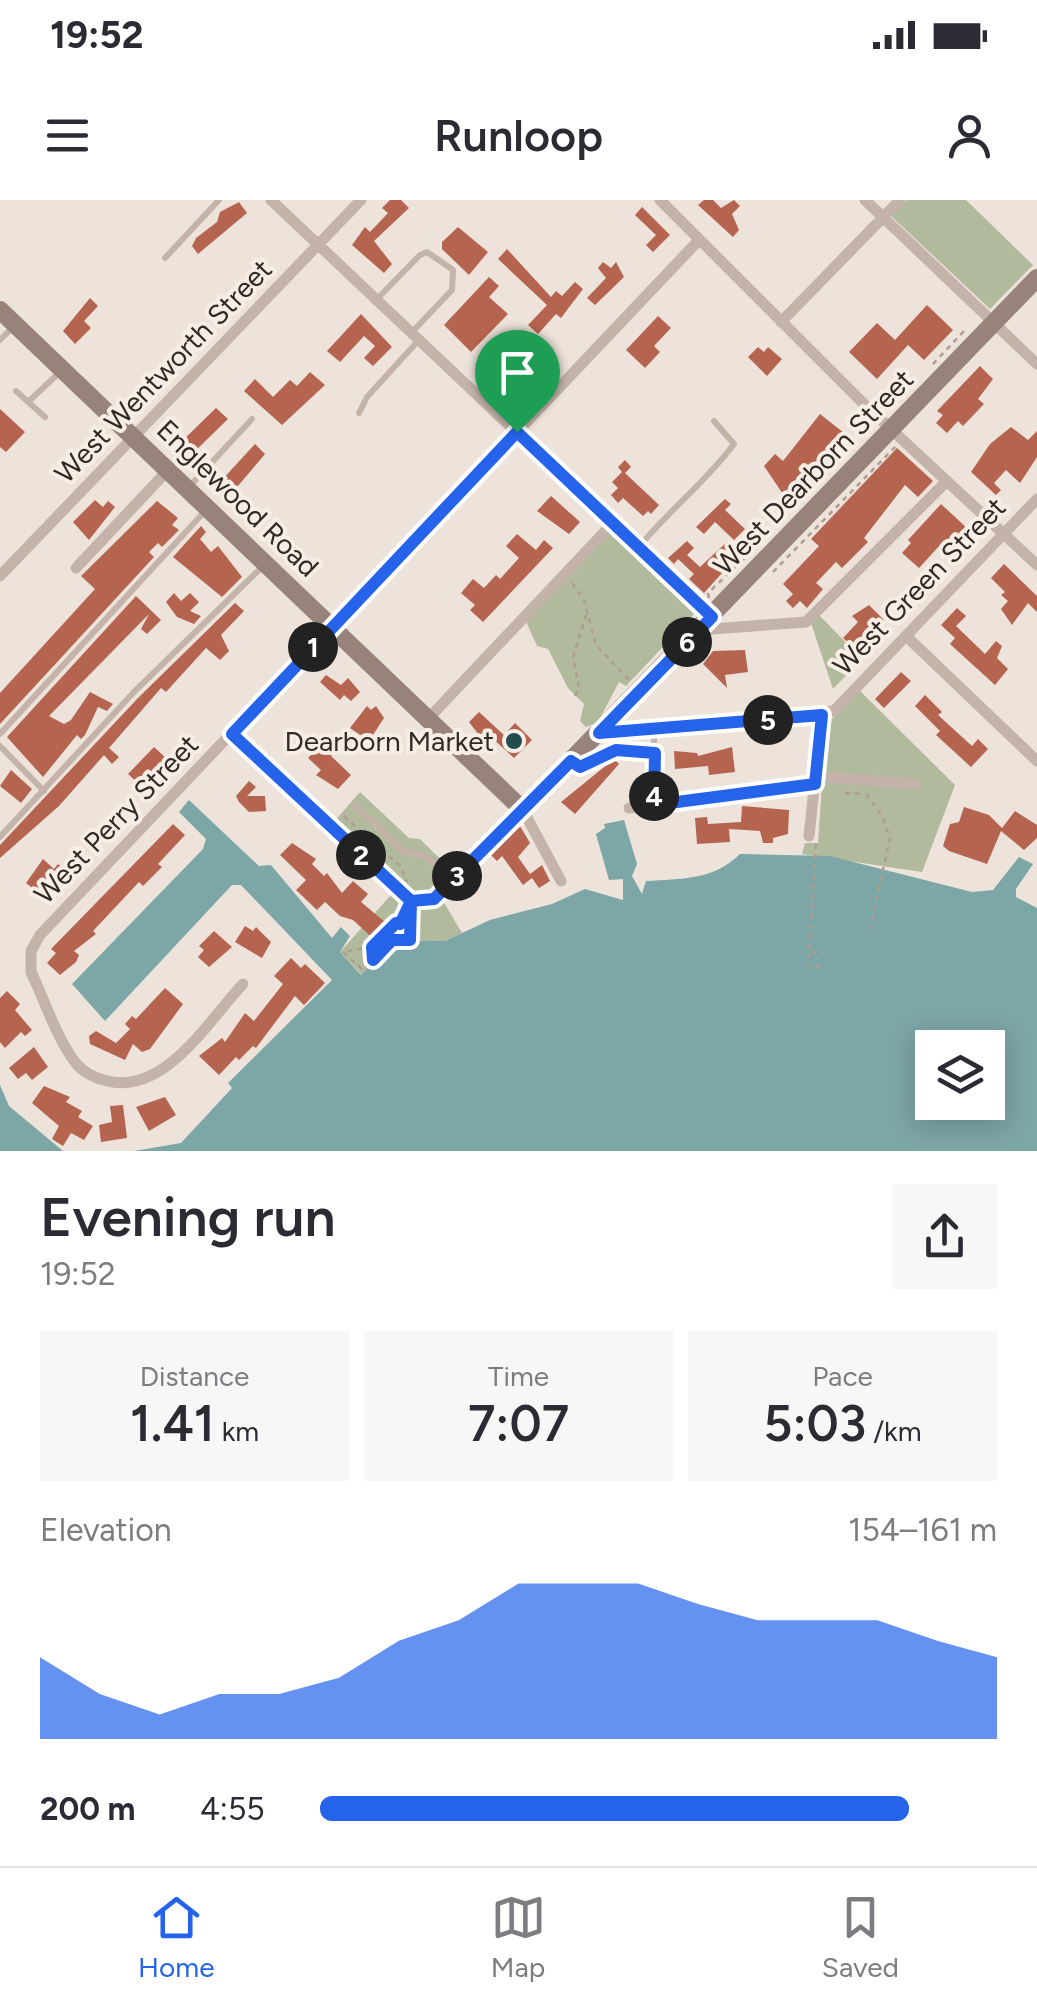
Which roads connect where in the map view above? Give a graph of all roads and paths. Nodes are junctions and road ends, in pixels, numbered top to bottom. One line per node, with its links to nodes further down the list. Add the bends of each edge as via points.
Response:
1 (219, 200): 10 (lane)
2 (271, 200): 9 (street)
3 (361, 200): 9 (street, West Wentworth Street)
4 (660, 200): 8 (street)
5 (865, 200): 7 (street)
6 (900, 200): 7 (street)
7 (883, 218): 14 (street); 15 (street)
8 (699, 240): 14 (street); 28 (street, West Perry Street)
9 (318, 245): 12 (street); 29 (street, West Wentworth Street)
10 (164, 258)
11 (1037, 278): 15 (street, West Dearborn Street)
12 (376, 300): 17 (street); 17 (lane, via 420,254 453,270 452,290)
13 (0, 310): 16 (street, Englewood Road)
14 (781, 322): 27 (street)
15 (994, 323): 19 (street); 27 (street, West Dearborn Street)
16 (15, 325): 18 (lane); 20 (street, Englewood Road)
17 (415, 336): 23 (lane); 28 (street)
18 (0, 340)
19 (1037, 364)
20 (62, 370): 22 (lane); 29 (street, Englewood Road)
21 (16, 391): 22 (lane)
22 (28, 402): 24 (lane)
23 (360, 413)
24 (45, 417)
25 (252, 419): 32 (lane)
26 (714, 421): 37 (lane, via 734,440 731,449)
27 (892, 429): 31 (street); 44 (street, West Dearborn Street)
28 (517, 432): 35 (street); 45 (street, West Perry Street)
29 (134, 438): 30 (street, Englewood Road); 41 (street, West Wentworth Street)
30 (168, 470): 32 (street, Englewood Road); 40 (street)
31 (947, 481): 36 (street); 44 (street, via 806,622)
32 (188, 489): 34 (street, Englewood Road)
33 (1037, 499): 36 (street, West Green Street)
34 (208, 508): 38 (street, Englewood Road); 53 (lane)
35 (612, 524): 37 (street); 42 (street)
36 (1004, 534): 39 (street); 46 (street, West Green Street)
37 (638, 548): 44 (street)
38 (266, 563): 45 (street, Englewood Road); 61 (lane, via 133,693)
39 (1037, 565)
40 (76, 568)
41 (0, 576)
42 (563, 576): 43 (path); 50 (street)
43 (588, 611): 47 (path, via 596,645); 48 (path, via 573,657)
44 (706, 623): 52 (street, West Dearborn Street)
45 (333, 627): 50 (street, Englewood Road); 54 (street, West Perry Street)
46 (906, 636): 49 (street, West Green Street, via 834,711); 58 (street)
47 (631, 682)
48 (575, 696)
49 (822, 715): 51 (street); 59 (street)
50 (428, 719): 66 (street, Englewood Road)
51 (654, 730): 52 (street); 56 (lane)
52 (599, 733): 57 (street, West Dearborn Street)
53 (0, 734)
54 (232, 734): 72 (street); 83 (street, West Perry Street, via 40,935 30,958 76,1064 90,1076 124,1084 159,1074)
55 (0, 746): 61 (lane)
56 (655, 753): 57 (lane, via 616,750 580,767); 63 (lane)
57 (571, 761): 66 (street, West Dearborn Street)
58 (1037, 761)
59 (815, 784): 60 (street, via 824,778); 63 (street); 69 (street)
60 (915, 784)
61 (44, 792): 68 (lane)
62 (866, 794): 74 (path, via 890,838)
63 (654, 805): 65 (street)
64 (355, 806): 71 (lane, via 404,851 427,856)
65 (629, 808)
66 (523, 810): 70 (street); 71 (street, West Dearborn Street)
67 (344, 816): 72 (path, via 401,867 413,888)
68 (0, 837)
69 (812, 840): 79 (path)
70 (561, 881)
71 (452, 882): 72 (street, West Dearborn Street, via 434,899)
72 (411, 901)
73 (400, 924): 75 (path, via 398,933); 75 (path, via 407,905 414,906); 76 (path)
74 (870, 929)
75 (411, 936): 77 (path)
76 (379, 940): 77 (path); 78 (path)
77 (388, 944): 81 (path)
78 (372, 947): 81 (path); 81 (path, via 343,952 363,970)
79 (810, 952): 80 (path); 82 (path, via 808,966)
80 (824, 953)
81 (373, 960)
82 (823, 967)
83 (243, 984)

